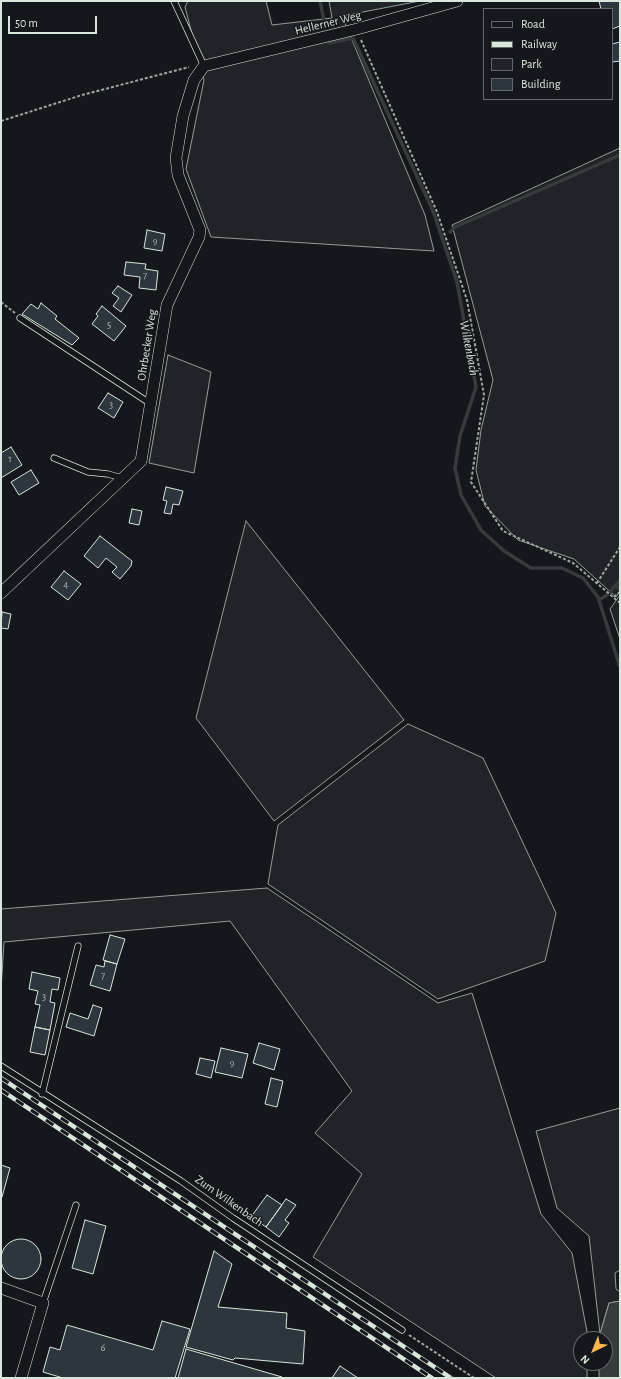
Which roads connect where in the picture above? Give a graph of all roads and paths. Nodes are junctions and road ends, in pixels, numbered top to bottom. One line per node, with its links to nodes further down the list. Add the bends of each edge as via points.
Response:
1 (174, 1): 4 (lane)
2 (457, 1): 3 (street, Hellerner Weg)
3 (357, 29): 4 (street, Hellerner Weg); 12 (path, via 437,212 467,300 484,395 471,482 503,531 573,563)
4 (204, 66): 5 (path, via 173,70); 8 (street, Ohrbecker Weg, via 194,80 183,116 176,158 178,175 200,230 167,305)
5 (1, 121)
6 (1, 302): 7 (path)
7 (20, 318): 8 (lane, Ohrbecker Weg)
8 (151, 404): 10 (street, Ohrbecker Weg, via 141,461)
9 (54, 458): 10 (lane, via 88,472)
10 (123, 478): 13 (street, Ohrbecker Weg)
11 (620, 547): 12 (path)
12 (597, 584): 15 (path)
13 (1, 592)
14 (620, 592): 15 (path)
15 (614, 598): 16 (path)
16 (620, 603)
17 (78, 946): 19 (lane)
18 (1, 1066): 19 (lane, Zum Wilkenbach)
19 (42, 1094): 23 (lane, Zum Wilkenbach, via 181,1181)
20 (76, 1205): 22 (lane)
21 (1, 1288): 22 (street)
22 (43, 1303): 24 (street)
23 (402, 1330): 25 (path)
24 (21, 1378)
25 (474, 1378)

